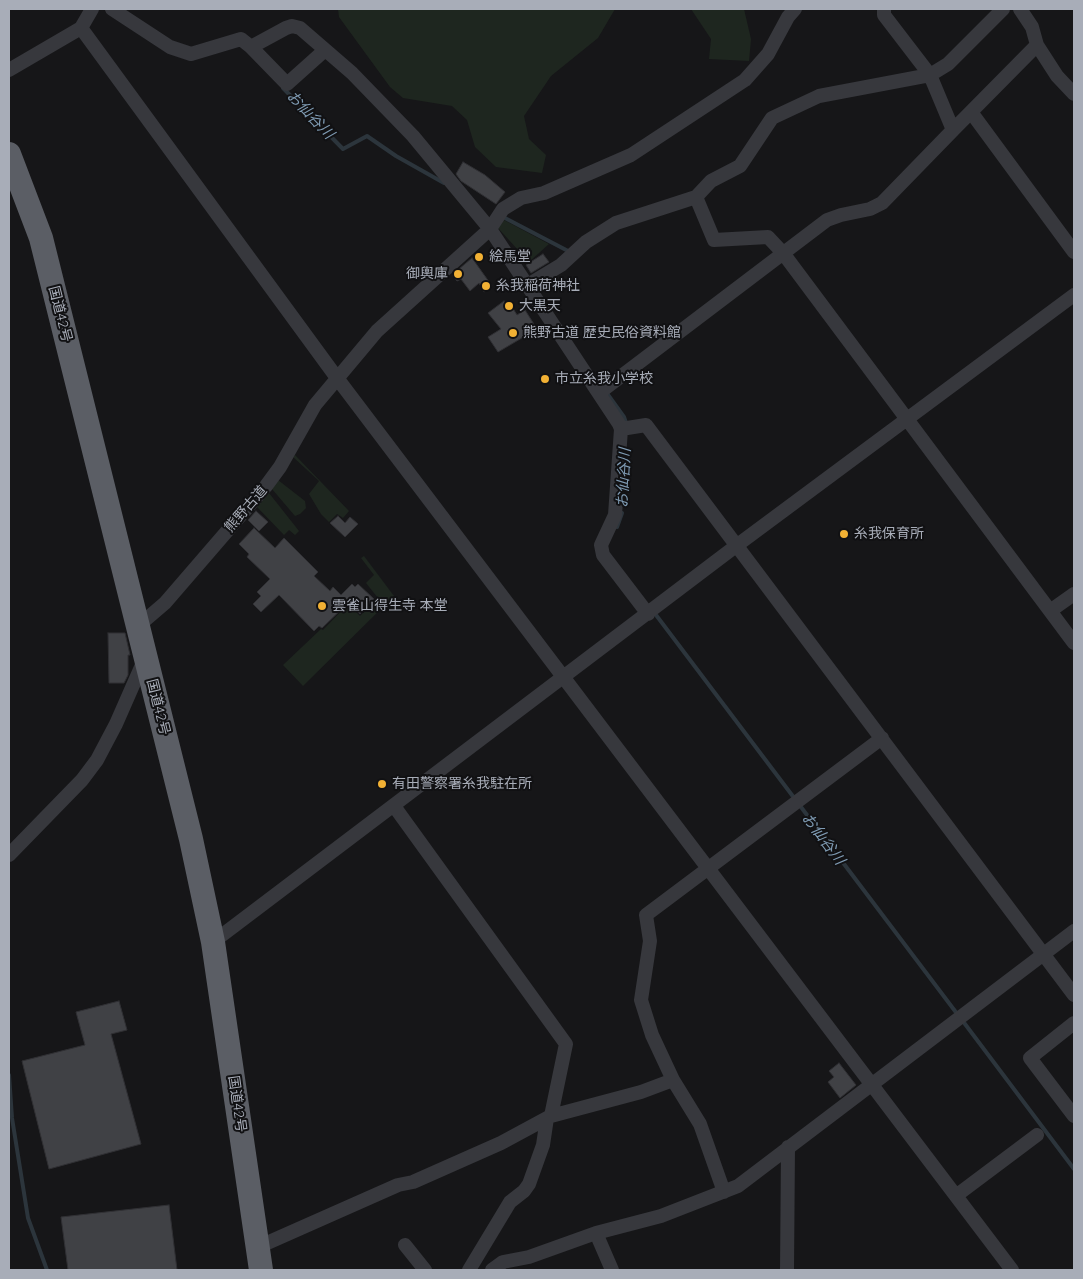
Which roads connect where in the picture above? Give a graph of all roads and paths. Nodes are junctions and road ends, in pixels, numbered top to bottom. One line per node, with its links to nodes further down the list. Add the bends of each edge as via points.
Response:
1 (92, 9): 7 (street)
2 (112, 9): 9 (street, via 170,47 191,54 241,39)
3 (794, 9): 18 (street, 熊野古道, via 768,54 745,80 631,155 544,193 522,198 503,209)
4 (884, 9): 12 (street, via 884,15)
5 (1003, 9): 12 (street, via 948,64)
6 (1020, 9): 8 (street, via 1032,27)
7 (82, 28): 11 (street); 23 (street)
8 (1037, 45): 13 (street, via 1057,76); 14 (street)
9 (251, 48): 10 (street, via 292,26 300,28); 10 (street, via 287,84)
10 (325, 50): 18 (street, via 373,93 413,136)
11 (9, 70)
12 (930, 75): 15 (street); 17 (street, via 819,96 772,118 740,166 711,181)
13 (1074, 94)
14 (971, 112): 15 (street); 19 (street)
15 (953, 130): 20 (street, via 882,203 870,210 827,220)
16 (9, 154): 31 (highway, 国道42号, via 40,238)
17 (696, 198): 20 (street, via 714,240 768,237); 21 (street, via 616,223 586,242 561,266)
18 (490, 229): 21 (street); 23 (street, 熊野古道, via 377,331)
19 (1074, 252)
20 (783, 253): 24 (street); 25 (street)
21 (528, 285): 24 (street)
22 (1074, 295): 25 (street)
23 (337, 378): 31 (street, 熊野古道, via 315,405 266,486 166,603); 34 (street)
24 (599, 393): 26 (street)
25 (907, 421): 27 (street); 29 (street)
26 (621, 429): 27 (street, via 646,425); 30 (street, via 615,515 601,545 603,555)
27 (736, 546): 30 (street); 35 (street)
28 (1074, 594): 29 (street)
29 (1050, 611): 32 (street)
30 (648, 614): 34 (street)
31 (137, 627): 33 (highway, 国道42号)
32 (1074, 643)
33 (145, 658): 37 (street, via 97,760); 40 (highway, 国道42号, via 192,839)
34 (565, 677): 36 (street); 38 (street)
35 (882, 738): 38 (street); 41 (street)
36 (394, 806): 40 (street); 47 (street, via 566,1044)
37 (9, 856)
38 (709, 867): 44 (street, via 646,915 650,941 641,1000 652,1035); 45 (street)
39 (1074, 931): 41 (street)
40 (213, 942): 54 (highway, 国道42号)
41 (1042, 954): 42 (street); 45 (street)
42 (1074, 995)
43 (1074, 1023): 46 (street, via 1030,1058)
44 (673, 1080): 47 (street); 50 (street, via 700,1124)
45 (872, 1083): 49 (street); 51 (street)
46 (1072, 1109)
47 (549, 1117): 54 (street, via 501,1143 413,1182 398,1185); 56 (street, via 543,1146 529,1184 510,1202)
48 (1037, 1135): 51 (street)
49 (788, 1147): 50 (street, via 738,1186); 59 (street)
50 (724, 1192): 52 (street, via 661,1216)
51 (957, 1195): 60 (street)
52 (596, 1233): 57 (street, via 529,1257 503,1262); 58 (street)
53 (404, 1245): 55 (street)
54 (259, 1259)
55 (425, 1270)
56 (469, 1270)
57 (492, 1270)
58 (612, 1270)
59 (788, 1270)
60 (1012, 1270)

